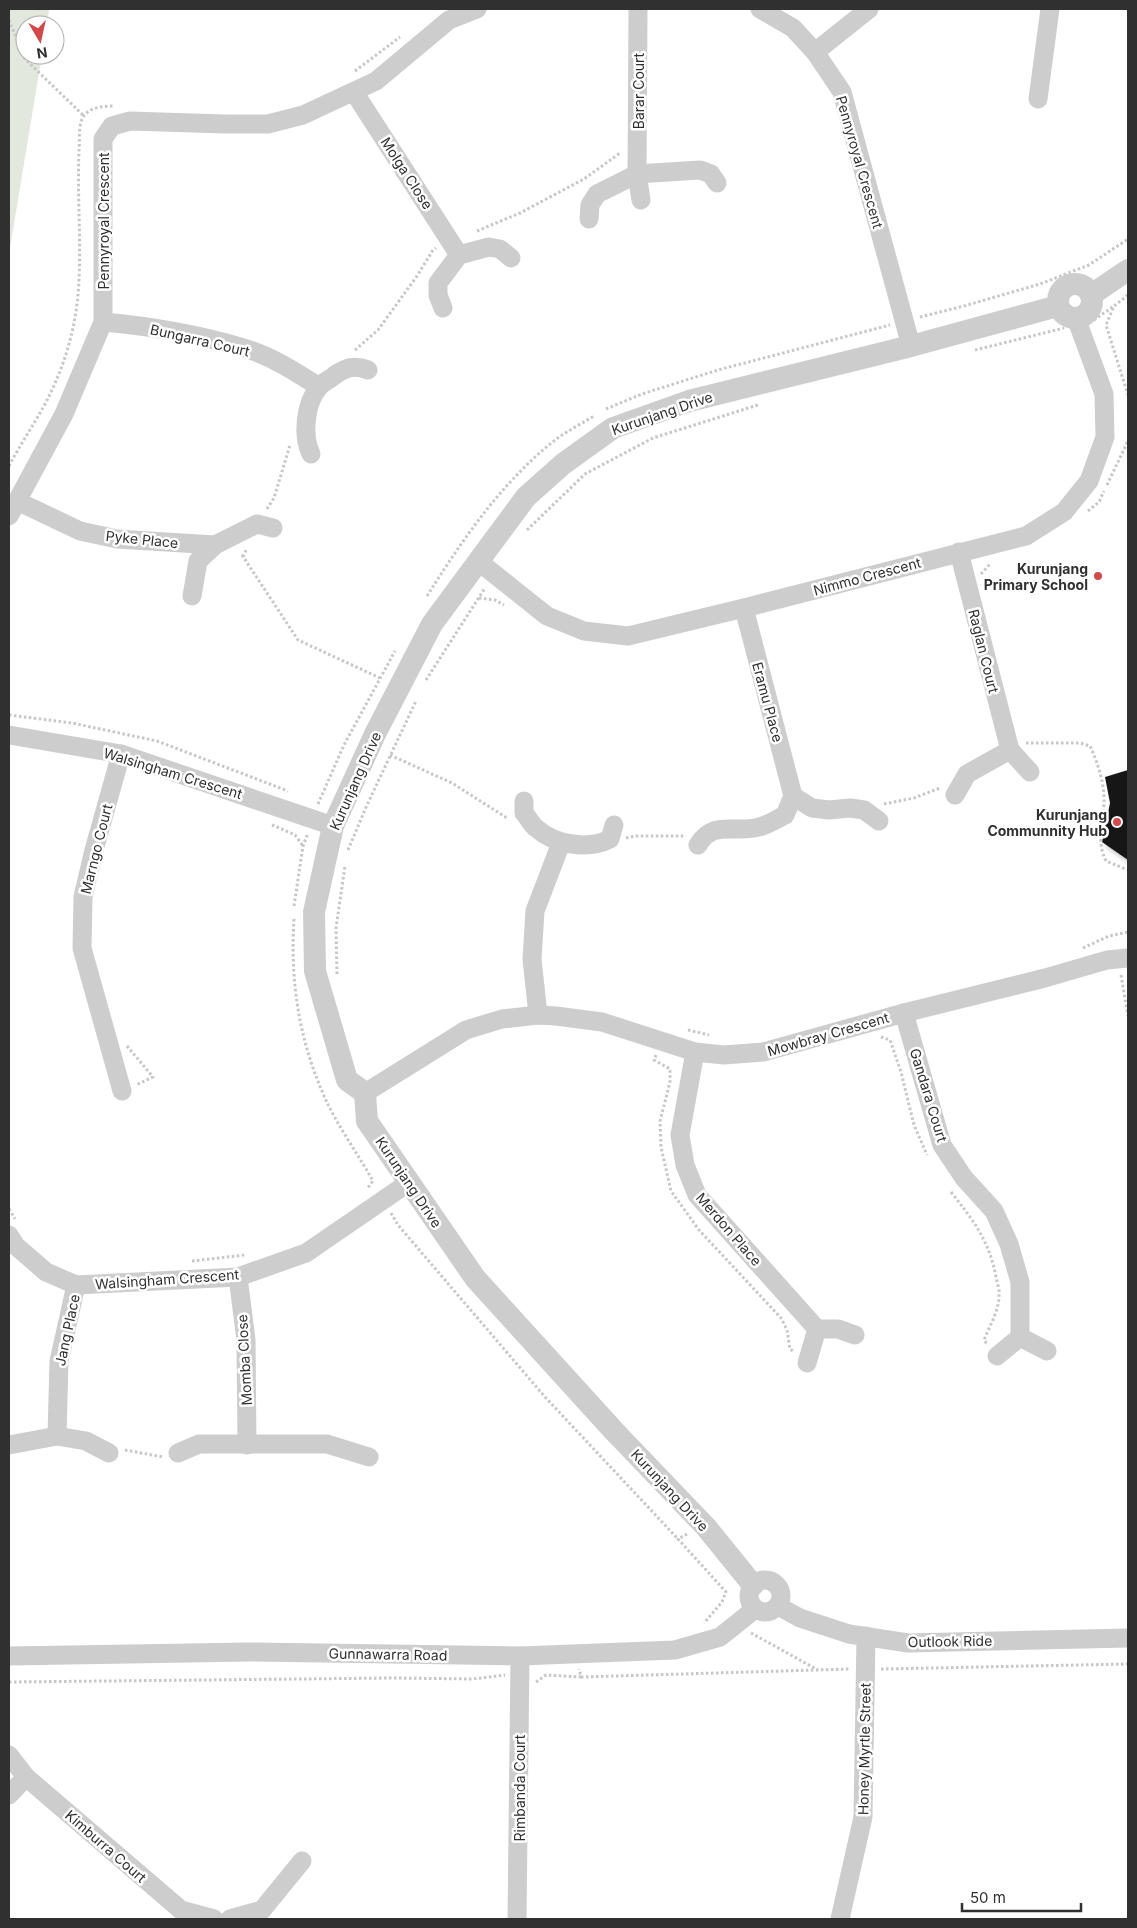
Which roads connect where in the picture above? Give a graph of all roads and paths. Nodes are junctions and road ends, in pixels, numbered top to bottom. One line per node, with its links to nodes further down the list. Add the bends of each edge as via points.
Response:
1 (477, 9): 9 (street, Pennyroyal Crescent, via 449,20 376,81)
2 (638, 9): 13 (street, Barar Court)
3 (760, 9): 8 (street, Pennyroyal Crescent, via 793,28)
4 (869, 9): 8 (street)
5 (1050, 9): 10 (street)
6 (9, 20): 12 (path, via 25,59)
7 (401, 35): 9 (path)
8 (815, 52): 24 (street, Pennyroyal Crescent, via 842,92)
9 (353, 83): 18 (street, Molga Close); 25 (street, Pennyroyal Crescent, via 303,115 268,124 130,121 112,126 103,139)
10 (1038, 99)
11 (115, 106): 12 (path, via 92,110)
12 (84, 116): 32 (path, via 80,125 78,296 70,344 52,391)
13 (637, 174): 14 (street, via 700,170 711,174); 15 (street, Barar Court); 16 (street, via 597,194 590,205)
14 (717, 183)
15 (641, 200)
16 (589, 219)
17 (1128, 239): 24 (path, via 1089,265 1040,284)
18 (459, 255): 19 (street, via 490,247 500,249); 22 (street, via 438,283)
19 (511, 258)
20 (1128, 270): 23 (street, via 1091,295 1089,312 1084,316)
21 (1128, 295): 29 (path, via 1114,306 1106,326)
22 (443, 308)
23 (1067, 312): 26 (street, Kurunjang Drive); 37 (street, Nimmo Crescent, via 1104,394 1105,437 1089,481 1064,512 1026,536)
24 (904, 321): 26 (street, Pennyroyal Crescent); 42 (path, via 718,370 609,407 556,440 496,496 457,548)
25 (103, 322): 28 (street, Bungarra Court, via 245,348); 33 (street, Pennyroyal Crescent, via 64,414)
26 (910, 346): 38 (street, Kurunjang Drive, via 689,401 613,428 563,464 526,498)
27 (368, 370): 28 (street, via 347,367)
28 (319, 387): 31 (street, via 308,409 306,434)
29 (1128, 395)
30 (1128, 441): 34 (path, via 1099,502)
31 (311, 454)
32 (9, 466)
33 (13, 508): 36 (street, Pyke Place, via 117,539)
34 (1085, 514)
35 (273, 528): 36 (street, via 257,524)
36 (215, 545): 41 (street, via 198,561)
37 (959, 552): 43 (street, Nimmo Crescent); 47 (street, Raglan Court)
38 (478, 561): 43 (street, Nimmo Crescent, via 547,616 584,632 628,636); 57 (street, Kurunjang Drive, via 432,624 375,734)
39 (996, 562): 40 (path, via 988,565)
40 (981, 574)
41 (192, 596)
42 (422, 604)
43 (744, 608): 53 (street, Eramu Place)
44 (398, 644): 57 (path, via 344,745)
45 (1024, 734): 47 (path)
46 (9, 735): 48 (street, Walsingham Crescent)
47 (1015, 746): 50 (street, Raglan Court); 51 (street, via 967,774); 64 (path, via 1090,746 1102,781 1101,850 1106,862)
48 (121, 754): 57 (street, Walsingham Crescent); 74 (street, Marngo Court, via 84,897 82,948)
49 (390, 755): 59 (path, via 452,783 513,821)
50 (1030, 772)
51 (964, 779): 52 (street); 55 (path, via 914,798)
52 (955, 795)
53 (793, 796): 55 (street, via 812,808); 61 (street, via 785,815 759,828 715,830)
54 (524, 802): 59 (street, via 524,812)
55 (856, 809): 56 (street, via 864,810)
56 (879, 821)
57 (323, 822): 63 (path); 75 (street, Kurunjang Drive, via 314,912 315,971 347,1080)
58 (269, 824): 63 (path, via 294,835)
59 (536, 828): 62 (street)
60 (612, 832): 61 (path); 62 (street, via 599,844)
61 (700, 841)
62 (561, 843): 69 (street, via 535,911 532,959)
63 (304, 846): 76 (path, via 295,894 292,955 296,1005 307,1052 325,1099)
64 (1128, 870)
65 (1128, 932): 66 (path, via 1109,936)
66 (1077, 950)
67 (1128, 958): 68 (street, Mowbray Crescent, via 1107,960)
68 (904, 1013): 73 (street, Mowbray Crescent, via 763,1052 724,1055); 88 (street, Gandara Court, via 942,1144 964,1178 994,1211 1009,1244 1020,1282)
69 (538, 1015): 73 (street, Mowbray Crescent, via 602,1022); 75 (street, Mowbray Crescent, via 502,1019 466,1030)
70 (681, 1029): 71 (path)
71 (716, 1036)
72 (126, 1044): 74 (path, via 153,1077)
73 (696, 1052): 86 (street, Merdon Place, via 680,1135 685,1165 697,1195)
74 (122, 1091)
75 (365, 1093): 77 (street, Kurunjang Drive, via 367,1121)
76 (373, 1181): 78 (path); 79 (path)
77 (408, 1183): 79 (street, Walsingham Crescent); 99 (street, Kurunjang Drive, via 474,1278 706,1527)
78 (364, 1194)
79 (383, 1200): 84 (street, Walsingham Crescent, via 306,1253); 98 (path, via 398,1225 546,1396)
80 (9, 1209): 81 (path)
81 (13, 1228): 85 (street, Walsingham Crescent, via 16,1246 46,1272)
82 (251, 1254): 83 (path)
83 (184, 1261)
84 (238, 1276): 85 (street, Walsingham Crescent); 93 (street, Momba Close, via 246,1340)
85 (76, 1285): 92 (street, Jang Place, via 58,1361)
86 (817, 1329): 87 (street, via 838,1329); 91 (street)
87 (855, 1335)
88 (1020, 1337): 89 (street); 90 (street)
89 (1047, 1351)
90 (997, 1356)
91 (806, 1363)
92 (57, 1436): 94 (street); 95 (street, via 86,1441)
93 (247, 1444): 96 (street, via 199,1444); 97 (street, via 327,1444)
94 (9, 1445)
95 (108, 1453): 96 (path, via 124,1450 164,1457)
96 (178, 1453)
97 (369, 1457)
98 (678, 1539)
99 (753, 1585): 101 (street, via 762,1579 773,1582 780,1590); 102 (street, via 748,1594)
100 (722, 1602): 103 (path)
101 (778, 1606): 102 (street, via 770,1612); 104 (street, Outlook Ride, via 800,1618 849,1634)
102 (755, 1609): 103 (street, Gunnawarra Road)
103 (740, 1621): 107 (street, Gunnawarra Road, via 720,1637 676,1650); 108 (path, via 751,1633)
104 (866, 1636): 105 (street, Outlook Ride, via 908,1643); 118 (street, Honey Myrtle Street, via 863,1817)
105 (1128, 1638)
106 (9, 1656): 107 (street, Gunnawarra Road, via 248,1652)
107 (520, 1656): 109 (street, Rimbanda Court)
108 (819, 1670)
109 (528, 1679): 110 (path, via 502,1675 473,1679); 117 (street, Rimbanda Court)
110 (9, 1682)
111 (9, 1755): 112 (street, Kimburra Court)
112 (26, 1777): 113 (street); 115 (street, Kimburra Court, via 181,1910)
113 (9, 1795)
114 (302, 1861): 116 (street, via 262,1910)
115 (214, 1919)
116 (230, 1919)
117 (517, 1919)
118 (840, 1919)

